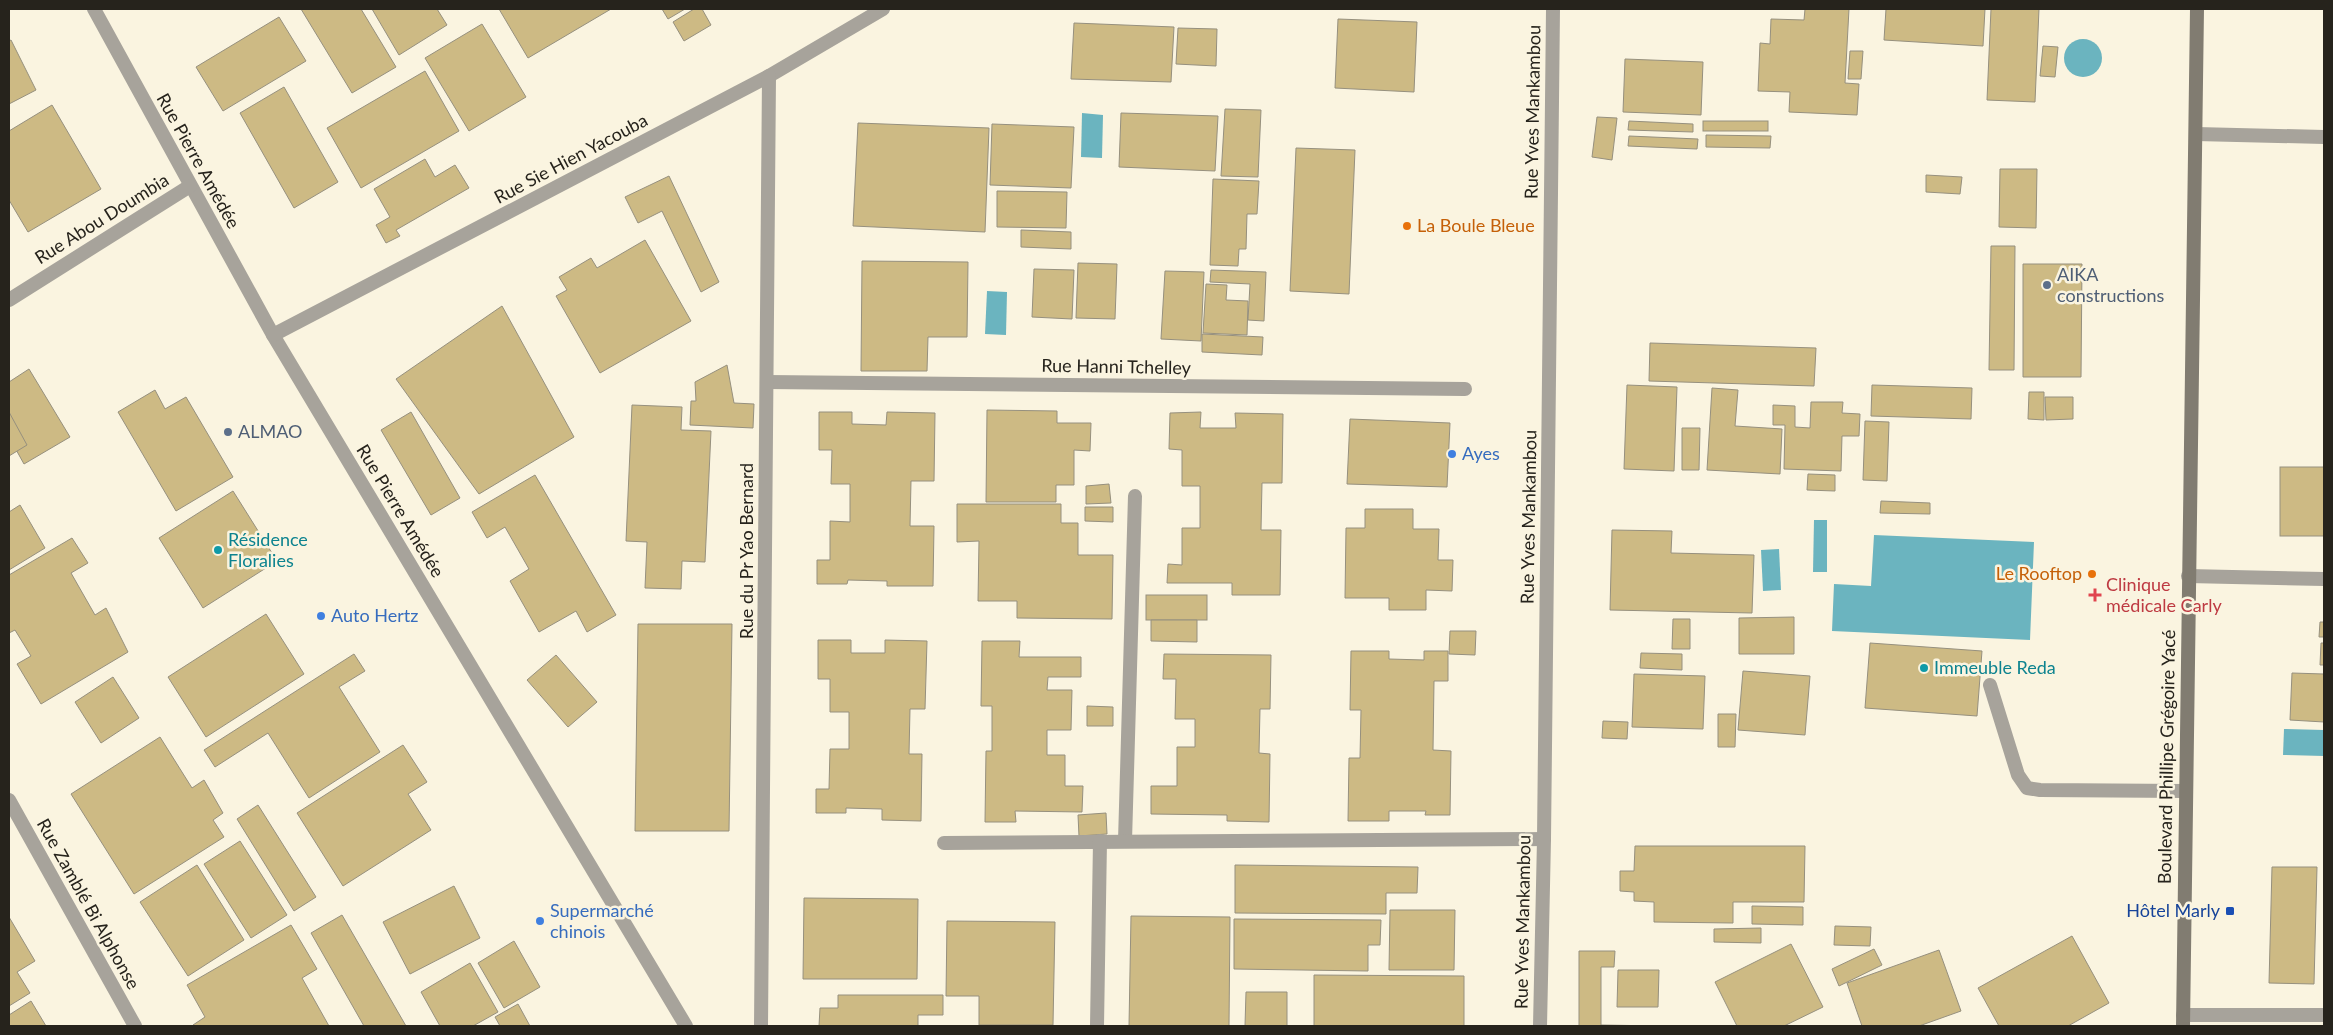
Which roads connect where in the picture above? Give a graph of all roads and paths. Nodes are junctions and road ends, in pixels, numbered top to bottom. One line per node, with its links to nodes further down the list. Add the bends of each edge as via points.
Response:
1 (94, 9): 8 (street, Rue Pierre Amédée)
2 (883, 9): 5 (street, Rue Sie Hien Yacouba)
3 (1553, 9): 19 (street, Rue Yves Mankambou)
4 (2197, 9): 6 (main road, Boulevard Phillipe Grégoire Yacé)
5 (769, 76): 10 (street, Rue Sie Hien Yacouba); 11 (street, Rue du Pr Yao Bernard)
6 (2196, 134): 7 (street); 14 (main road, Boulevard Phillipe Grégoire Yacé)
7 (2324, 137)
8 (190, 186): 9 (street, Rue Abou Doumbia); 10 (street, Rue Pierre Amédée)
9 (9, 300)
10 (273, 335): 26 (street, Rue Pierre Amédée)
11 (767, 382): 12 (street, Rue Hanni Tchelley); 27 (street, Rue du Pr Yao Bernard)
12 (1465, 389)
13 (1134, 496): 21 (street)
14 (2188, 576): 15 (street); 17 (main road, Boulevard Phillipe Grégoire Yacé)
15 (2324, 579)
16 (1990, 685): 17 (street, via 2018,775 2027,788)
17 (2185, 791): 24 (main road, Boulevard Phillipe Grégoire Yacé)
18 (9, 800): 25 (street, Rue Zamblé Bi Alphonse)
19 (1544, 839): 21 (street); 29 (street, Rue Yves Mankambou)
20 (1100, 841): 21 (street); 22 (street); 28 (street)
21 (1125, 841)
22 (944, 843)
23 (2324, 1015): 24 (street)
24 (2183, 1020)
25 (135, 1026)
26 (686, 1026)
27 (761, 1026)
28 (1097, 1026)
29 (1540, 1026)

